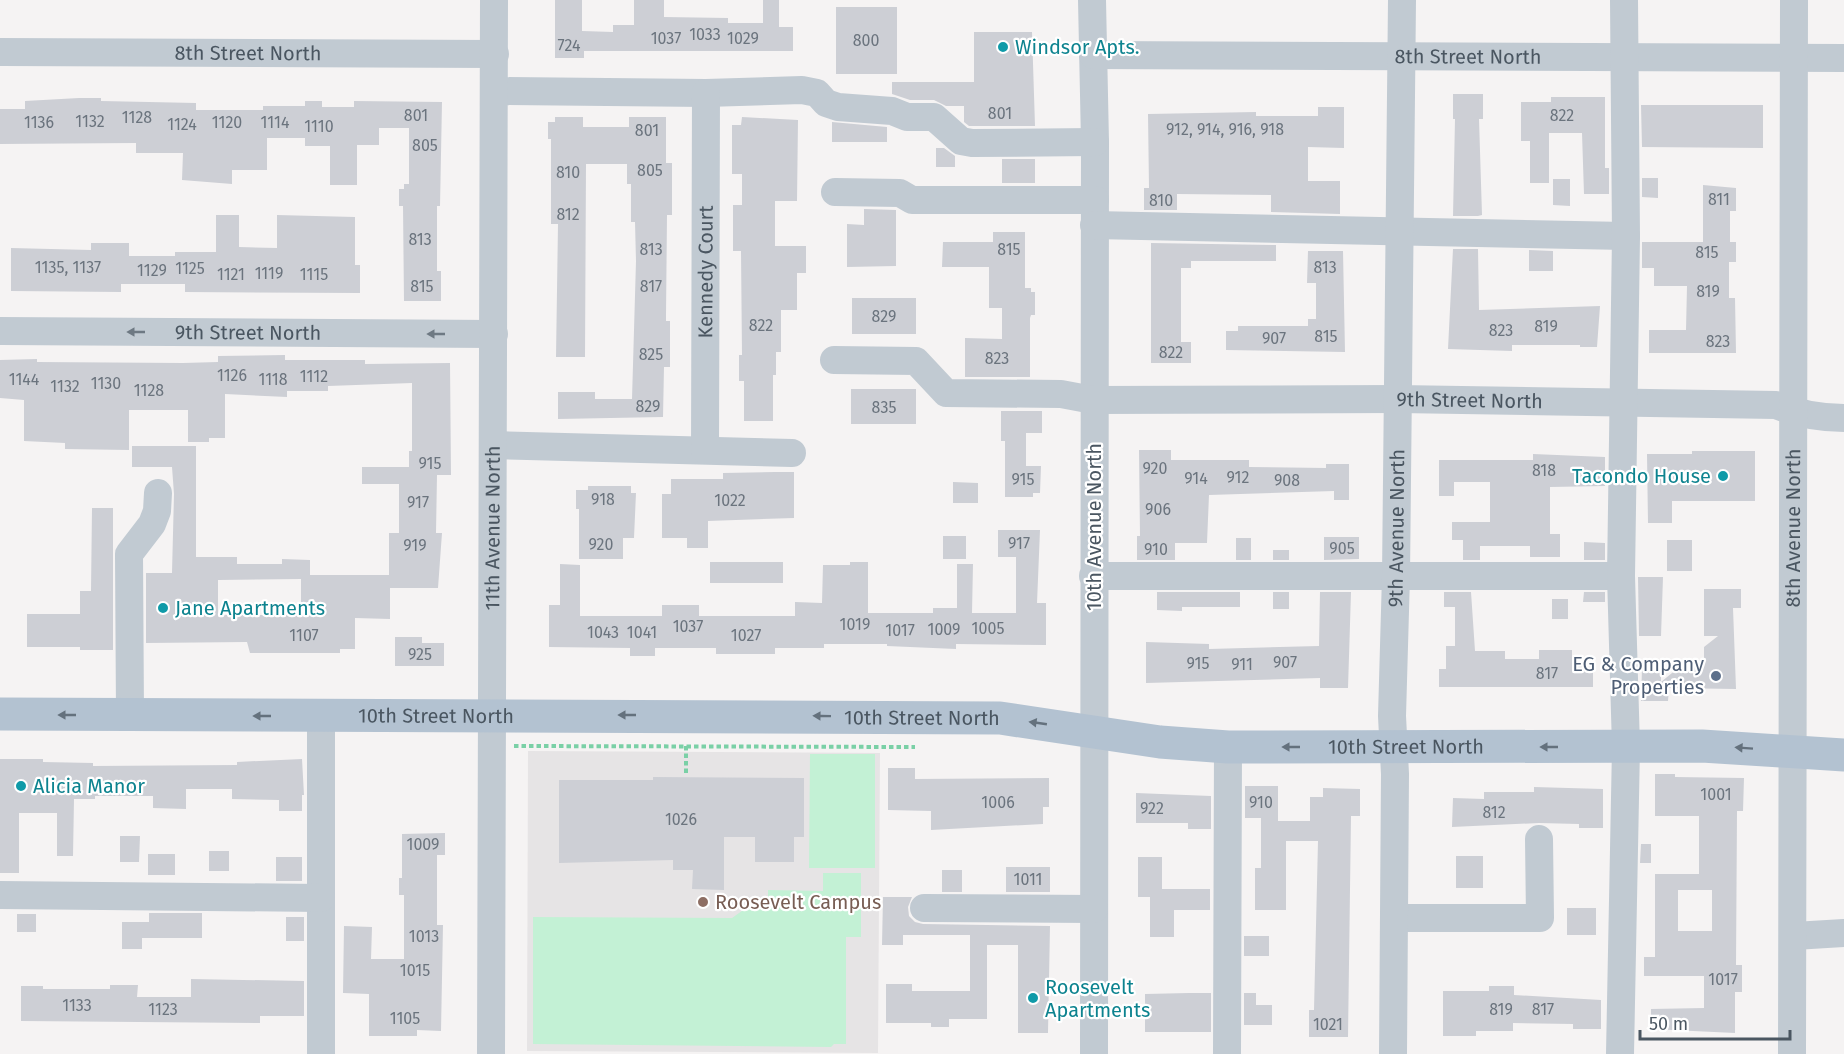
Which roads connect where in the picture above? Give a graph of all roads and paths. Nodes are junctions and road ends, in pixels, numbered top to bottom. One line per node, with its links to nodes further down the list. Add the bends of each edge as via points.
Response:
1 (494, 0): 7 (street, 11th Avenue North)
2 (1092, 0): 8 (street, 10th Avenue North)
3 (1402, 0): 9 (street, 9th Avenue North)
4 (1624, 0): 10 (street)
5 (1794, 0): 11 (street, 8th Avenue North)
6 (0, 52): 7 (street, 8th Street North)
7 (495, 54): 13 (street, 11th Avenue North)
8 (1093, 55): 9 (street, 8th Street North); 15 (street, 10th Avenue North)
9 (1401, 56): 10 (street, 8th Street North); 18 (street, 9th Avenue North)
10 (1623, 56): 11 (street, 8th Street North); 19 (street)
11 (1794, 57): 12 (street, 8th Street North); 26 (street, 8th Avenue North)
12 (1844, 57)
13 (496, 91): 14 (street); 21 (street, 11th Avenue North)
14 (706, 93): 15 (street, via 817,93 826,103 838,107 934,117 961,141 972,143); 29 (street, Kennedy Court)
15 (1095, 142): 17 (street, 10th Avenue North)
16 (835, 192): 17 (street, via 900,193 912,200)
17 (1095, 213): 18 (street); 24 (street, 10th Avenue North)
18 (1400, 231): 19 (street); 23 (street, 9th Avenue North)
19 (1626, 236): 25 (street)
20 (0, 331): 21 (street, 9th Street North, one-way to 20)
21 (494, 334): 28 (street, 11th Avenue North)
22 (834, 360): 24 (street, 9th Street North, via 916,361 946,393 1061,394)
23 (1398, 399): 24 (street, 9th Street North); 25 (street, 9th Street North); 33 (street, 9th Avenue North)
24 (1093, 400): 32 (street, 10th Avenue North)
25 (1623, 404): 26 (street, 9th Street North, via 1776,405); 34 (street)
26 (1792, 411): 27 (street, 9th Street North); 46 (street, 8th Avenue North)
27 (1844, 418)
28 (493, 445): 29 (street); 37 (street, 11th Avenue North)
29 (705, 450): 30 (street)
30 (792, 453)
31 (158, 493): 36 (street, via 152,524 129,554)
32 (1093, 576): 33 (street); 39 (street, 10th Avenue North)
33 (1396, 576): 34 (street); 42 (street, 9th Avenue North)
34 (1621, 576): 45 (street)
35 (0, 714): 36 (main road, 10th Street North, one-way to 35)
36 (130, 715): 38 (main road, 10th Street North, one-way to 36)
37 (493, 715): 38 (main road, 10th Street North); 39 (main road, 10th Street North, one-way to 37, via 1000,718); 58 (street, 11th Avenue North)
38 (321, 717): 51 (street)
39 (1095, 731): 44 (main road, 10th Street North, via 1160,742); 53 (street, 10th Avenue North)
40 (508, 746): 41 (path)
41 (686, 746): 43 (path); 48 (path)
42 (1394, 746): 44 (main road, 10th Street North, one-way to 44); 45 (main road, 10th Street North, one-way to 42); 54 (street, 9th Avenue North)
43 (915, 747)
44 (1228, 747): 60 (street)
45 (1626, 747): 46 (main road, 10th Street North, one-way to 45, via 1702,746); 62 (street)
46 (1793, 752): 47 (main road, 10th Street North); 56 (street, 8th Avenue North)
47 (1844, 754)
48 (686, 773)
49 (1539, 839): 54 (street, via 1540,918)
50 (0, 895): 51 (street)
51 (321, 898): 57 (street)
52 (924, 908): 53 (street)
53 (1094, 909): 59 (street, 10th Avenue North)
54 (1394, 918): 61 (street, 9th Avenue North)
55 (1844, 933): 56 (street)
56 (1794, 936): 63 (street, 8th Avenue North)
57 (321, 1054)
58 (491, 1054)
59 (1094, 1054)
60 (1227, 1054)
61 (1393, 1054)
62 (1620, 1054)
63 (1792, 1054)

